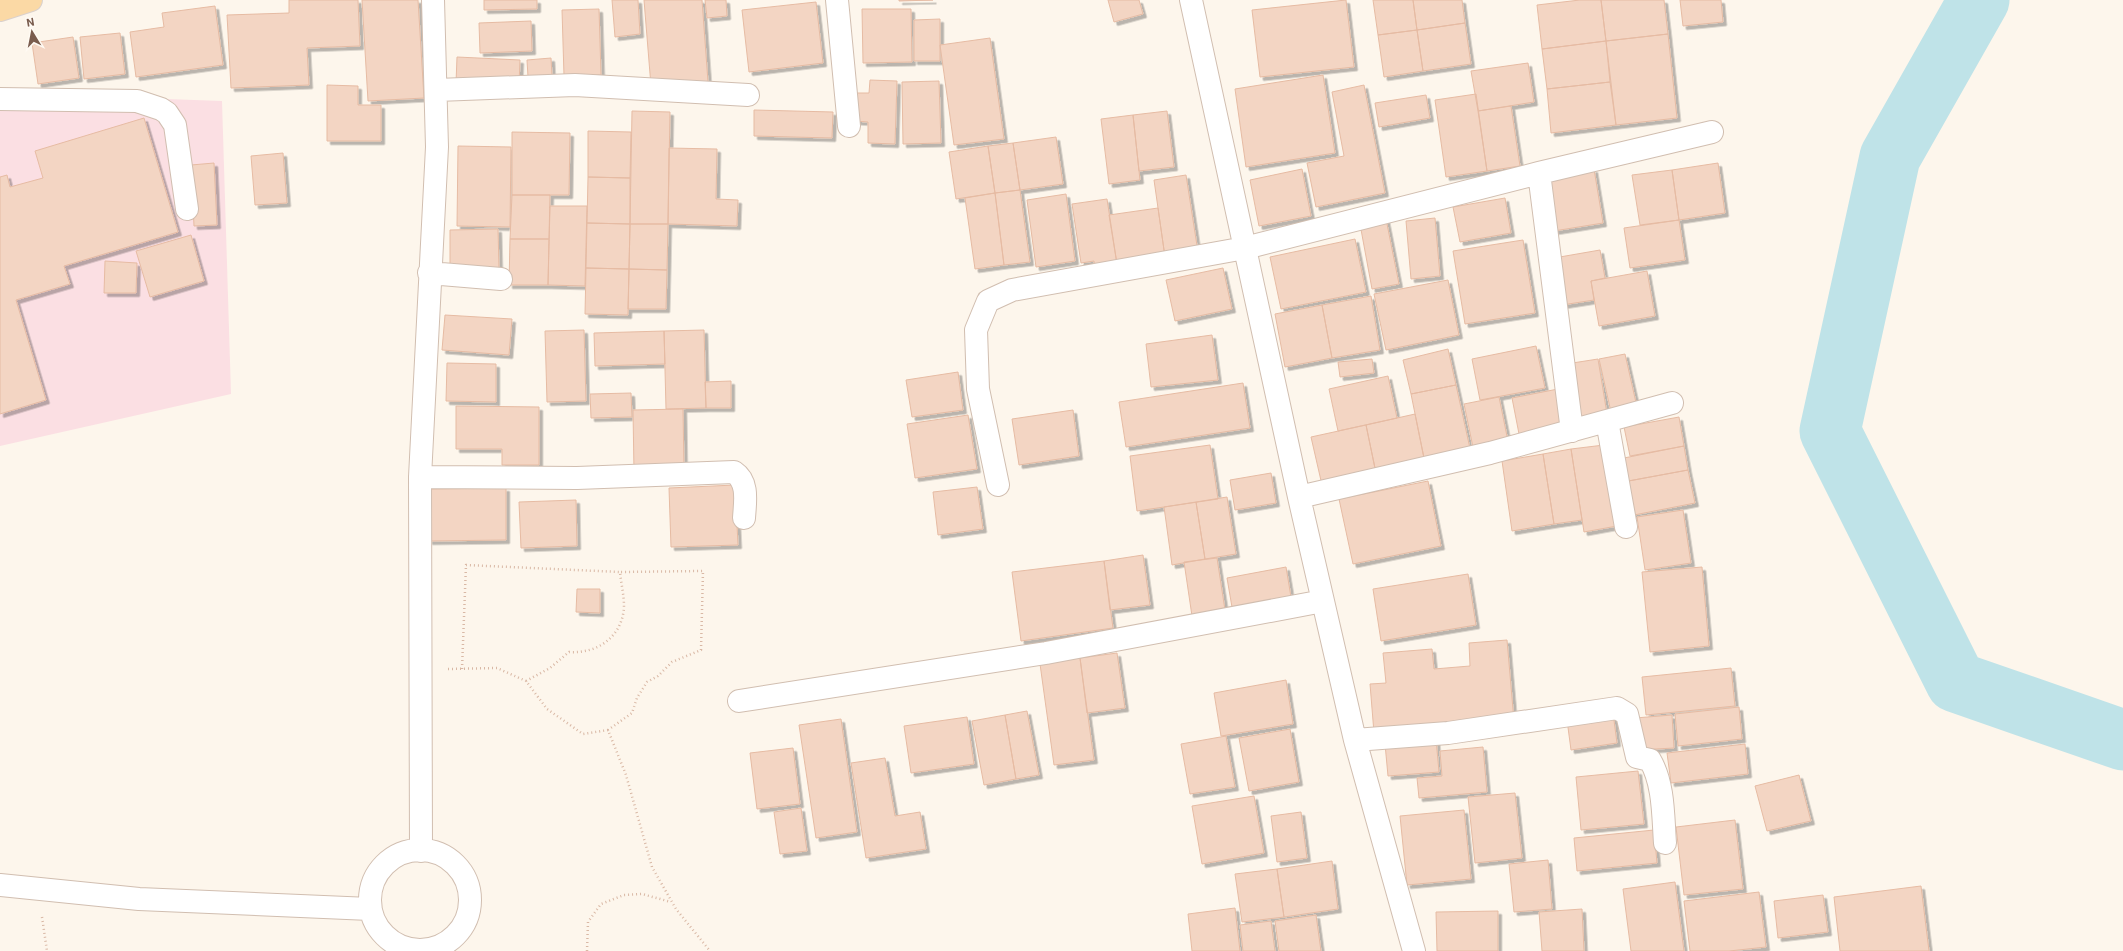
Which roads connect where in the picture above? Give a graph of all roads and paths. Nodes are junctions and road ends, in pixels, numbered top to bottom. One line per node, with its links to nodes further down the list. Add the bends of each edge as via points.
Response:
1 (31, 0): 5 (main road)
2 (433, 0): 6 (street)
3 (837, 0): 9 (street)
4 (1191, 0): 13 (street)
5 (0, 10)
6 (436, 90): 7 (street, via 575,85); 14 (street, via 437,147)
7 (748, 95)
8 (0, 99): 12 (street, via 137,102 161,109 175,125)
9 (849, 126)
10 (1712, 132): 11 (street)
11 (1539, 173): 13 (street); 18 (street)
12 (187, 209)
13 (1245, 248): 20 (street, via 1012,290 988,301 976,330 978,389); 21 (street)
14 (429, 273): 15 (street); 19 (street)
15 (501, 279)
16 (1672, 403): 17 (street)
17 (1607, 422): 18 (street); 23 (street)
18 (1572, 431): 21 (street, via 1490,454)
19 (420, 477): 22 (street, via 578,478 734,472 740,476 746,494); 27 (street)
20 (998, 485)
21 (1299, 497): 25 (street)
22 (744, 518)
23 (1626, 527)
24 (620, 572): 26 (path, via 466,565); 28 (path, via 624,607 616,634 603,644 583,653 570,652 550,668); 30 (path, via 703,571 701,650 672,662 658,676 647,682 637,698 632,713)
25 (1323, 601): 29 (street, via 1046,653); 31 (street)
26 (462, 669): 27 (path); 28 (path, via 497,668)
27 (420, 670): 33 (street)
28 (526, 681): 30 (path, via 547,709 583,734)
29 (739, 701)
30 (608, 730): 35 (path, via 626,775 652,866)
31 (1355, 740): 32 (street, via 1448,733 1617,708 1627,714 1637,757 1650,760 1656,770); 39 (street)
32 (1665, 843)
33 (421, 851): 36 (street, via 393,858 382,868 374,880); 36 (street, via 436,853 449,860 460,870 467,883 470,898 468,913 457,932 440,946 425,950 410,949 396,944 384,935 375,923)
34 (0, 885): 36 (street, via 139,899)
35 (671, 902): 37 (path, via 642,894 624,895 601,904 588,922); 38 (path)
36 (370, 909)
37 (587, 951)
38 (710, 951)
39 (1414, 951)

